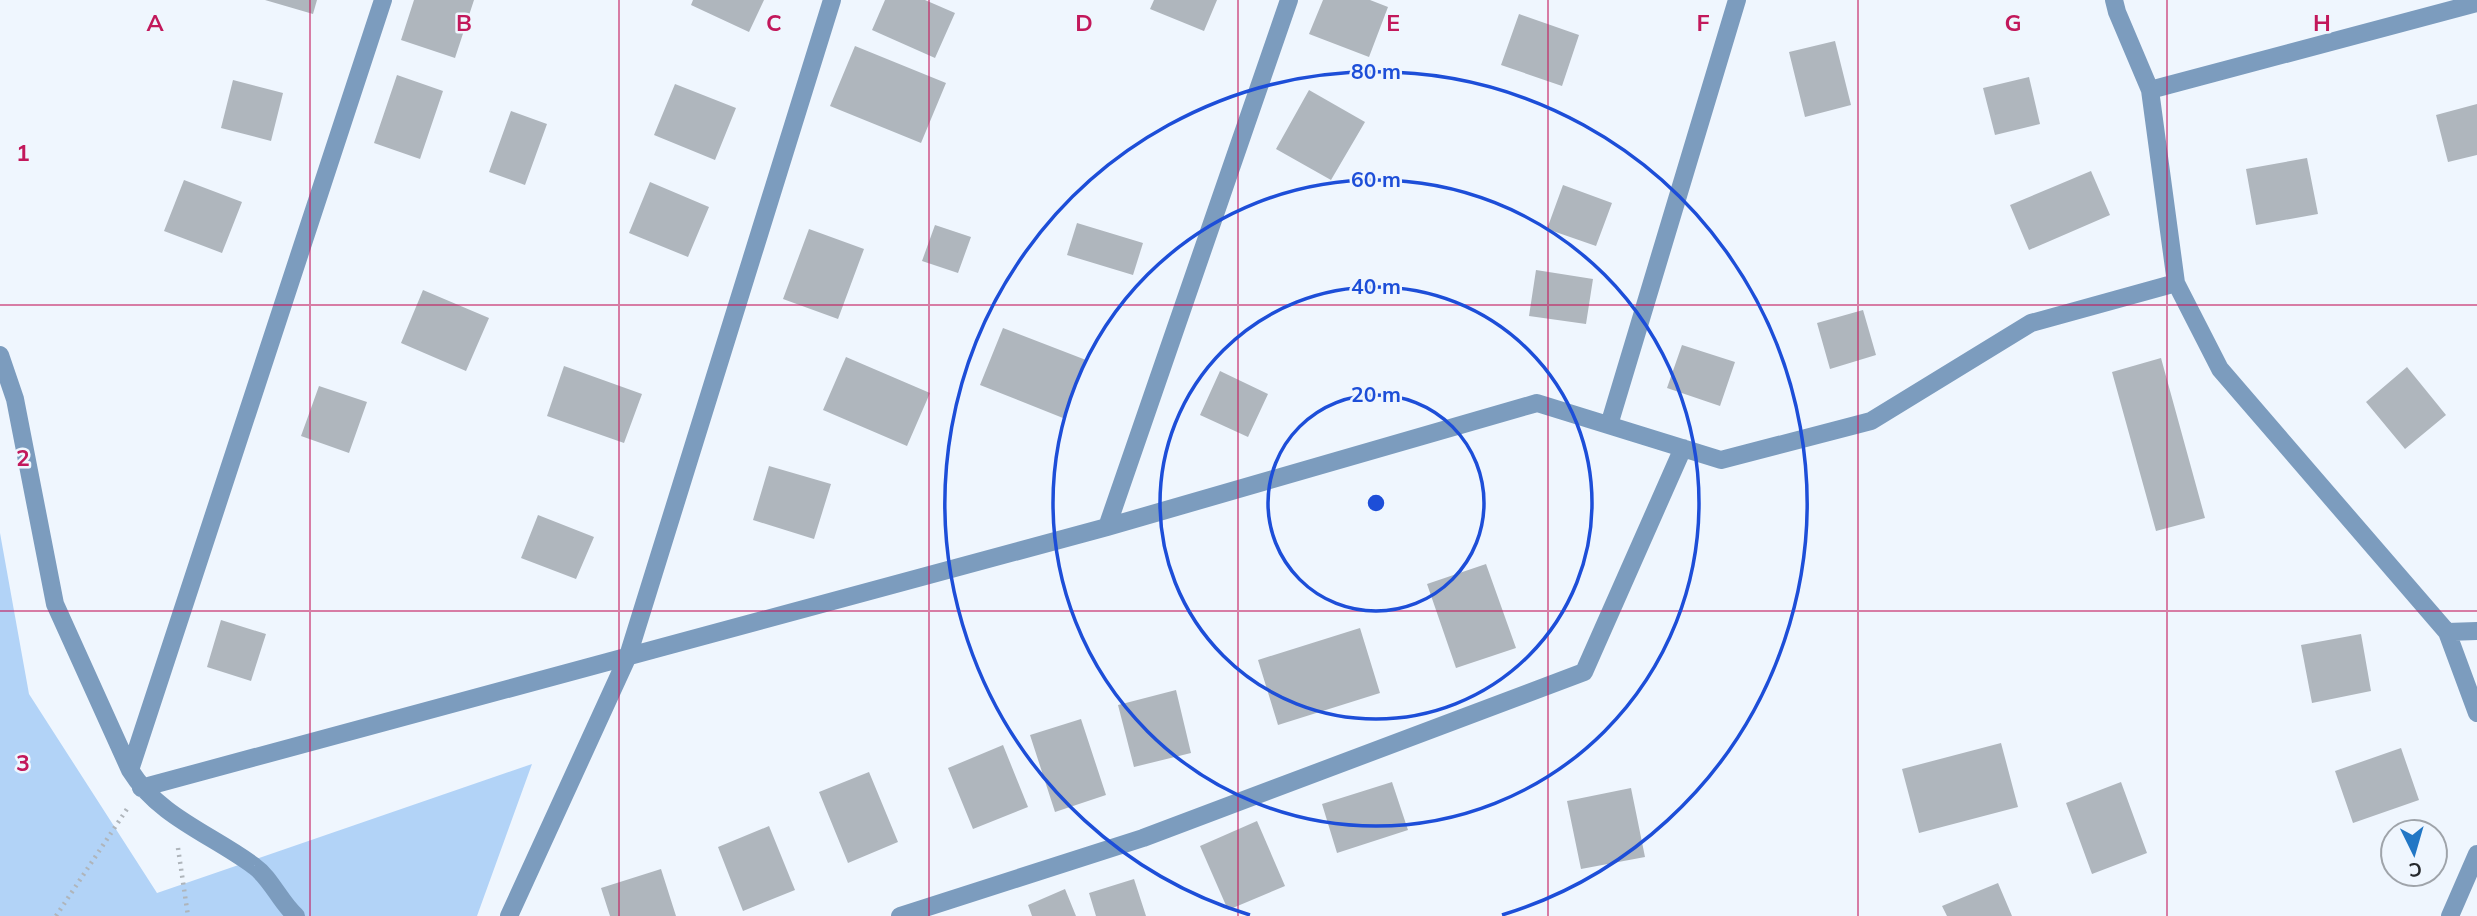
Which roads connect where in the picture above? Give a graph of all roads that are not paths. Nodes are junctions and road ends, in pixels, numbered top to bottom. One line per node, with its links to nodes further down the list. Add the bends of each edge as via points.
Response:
1 (383, 0): 17 (street)
2 (832, 0): 15 (street)
3 (1289, 0): 12 (street)
4 (1737, 0): 10 (street)
5 (2114, 0): 7 (street)
6 (2477, 3): 7 (street)
7 (2150, 90): 8 (street)
8 (2176, 284): 11 (street, via 2031,323 1871,421 1721,460); 14 (street, via 2220,369)
9 (0, 355): 17 (street, via 15,399 55,604)
10 (1609, 425): 11 (street); 12 (street, via 1537,402)
11 (1683, 448): 22 (street, via 1584,672 1143,838)
12 (1107, 527): 15 (street)
13 (2477, 631): 14 (street)
14 (2447, 632): 16 (street)
15 (628, 656): 18 (street); 21 (street)
16 (2477, 713)
17 (130, 770): 18 (street)
18 (141, 788): 20 (street, via 173,816 256,867)
19 (2477, 854): 23 (street)
20 (296, 916)
21 (509, 916)
22 (900, 916)
23 (2450, 916)

